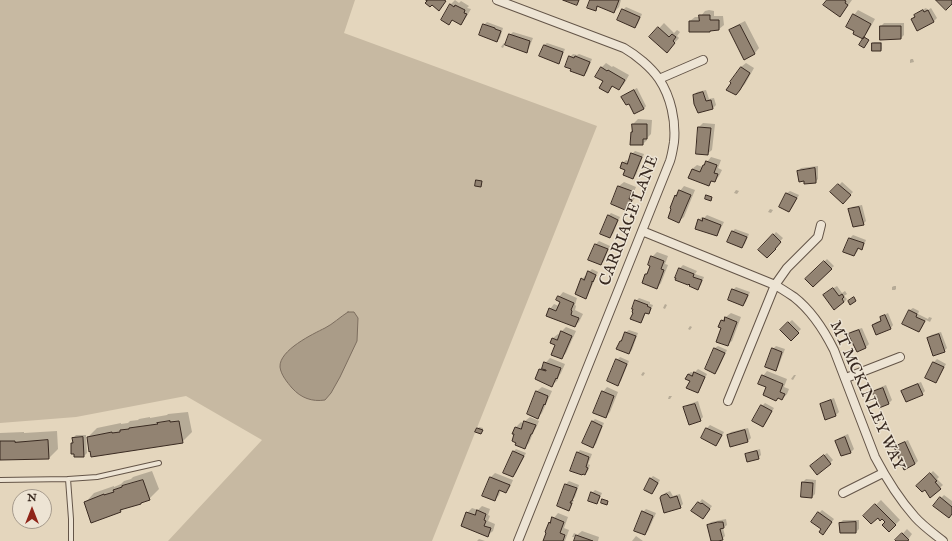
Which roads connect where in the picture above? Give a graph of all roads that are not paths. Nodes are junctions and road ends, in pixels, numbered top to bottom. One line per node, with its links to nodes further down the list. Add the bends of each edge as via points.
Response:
1 (497, 0): 3 (street, CARRIAGE LANE, via 624,48 640,59)
2 (703, 60): 3 (street)
3 (659, 79): 5 (street, CARRIAGE LANE, via 673,115 674,143 670,161)
4 (821, 225): 6 (street, via 818,237 787,268)
5 (642, 231): 6 (street, MT MCKINLEY WAY); 16 (street, CARRIAGE LANE)
6 (776, 285): 8 (street, MT MCKINLEY WAY, via 794,297 815,317 828,338); 9 (street)
7 (900, 357): 8 (street)
8 (846, 378): 11 (street, MT MCKINLEY WAY)
9 (728, 402)
10 (159, 463): 12 (lane, via 97,477)
11 (883, 473): 14 (street); 17 (street, MT MCKINLEY WAY, via 915,517)
12 (68, 479): 13 (lane); 15 (lane)
13 (0, 480)
14 (843, 493)
15 (71, 541)
16 (518, 541)
17 (943, 541)

